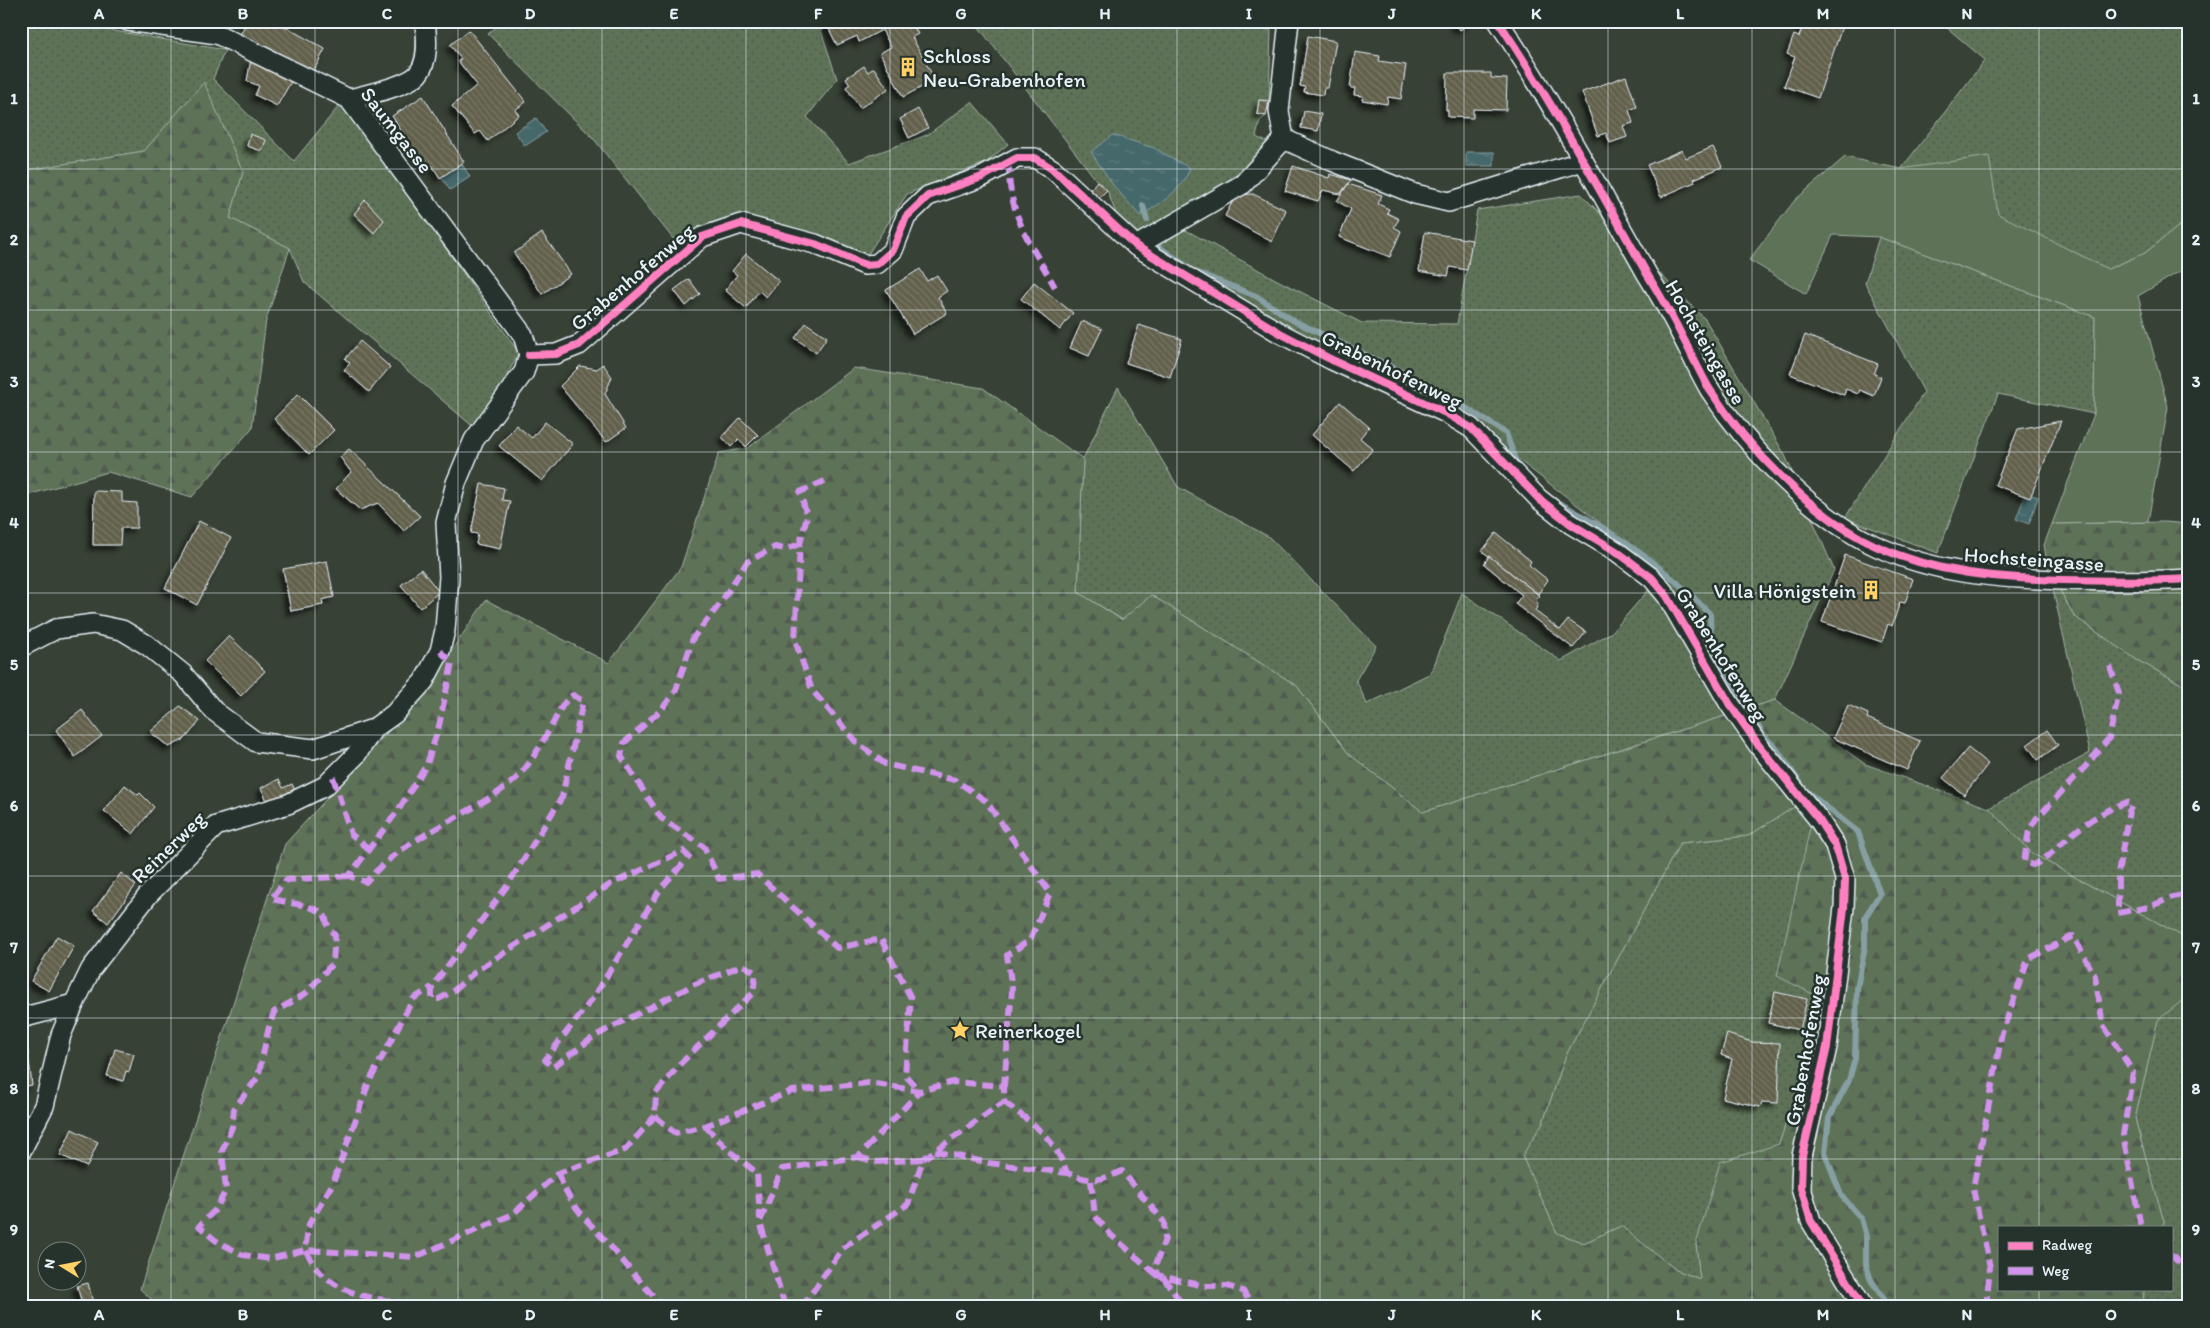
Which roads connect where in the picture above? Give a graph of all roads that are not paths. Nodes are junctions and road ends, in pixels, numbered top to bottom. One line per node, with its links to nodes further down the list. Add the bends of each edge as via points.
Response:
1 (128, 21): 5 (street, Saumgasse, via 217,34)
2 (426, 21): 5 (street, via 424,62 418,75 394,87)
3 (1289, 21): 6 (street, via 1278,111)
4 (1498, 21): 7 (street, Hochsteingasse)
5 (349, 99): 9 (street, Saumgasse, via 523,335)
6 (1284, 139): 7 (street, via 1415,194 1449,202); 8 (street, via 1243,184)
7 (1583, 160): 10 (street, Hochsteingasse, via 1709,387 1733,422 1769,464 1800,493 1850,531 1904,557 1972,575 2115,582)
8 (1136, 246): 9 (street, Grabenhofenweg, via 1054,170 1035,158 1017,158 982,177 928,196 906,217 893,250 877,264 865,266 815,244 741,224 702,237 579,344 556,354); 16 (street, Grabenhofenweg, via 1280,333 1446,412 1471,428 1539,498 1652,578 1668,596 1729,703 1836,845 1845,879 1844,908 1827,1047 1802,1156 1801,1188 1811,1221)
9 (529, 355): 12 (street, via 524,372 474,440 456,483 446,523 449,577 440,651 424,681 394,714)
10 (2189, 579)
11 (21, 648): 12 (street, via 56,629 93,624 122,630 183,674 214,711 256,742 313,749)
12 (373, 729): 13 (street, Reinerweg, via 356,755 325,786 288,804 216,826 149,894 91,969)
13 (74, 1004): 14 (street); 15 (street, Reinerweg, via 61,1035 44,1106)
14 (21, 1018)
15 (21, 1151)
16 (1863, 1307)

